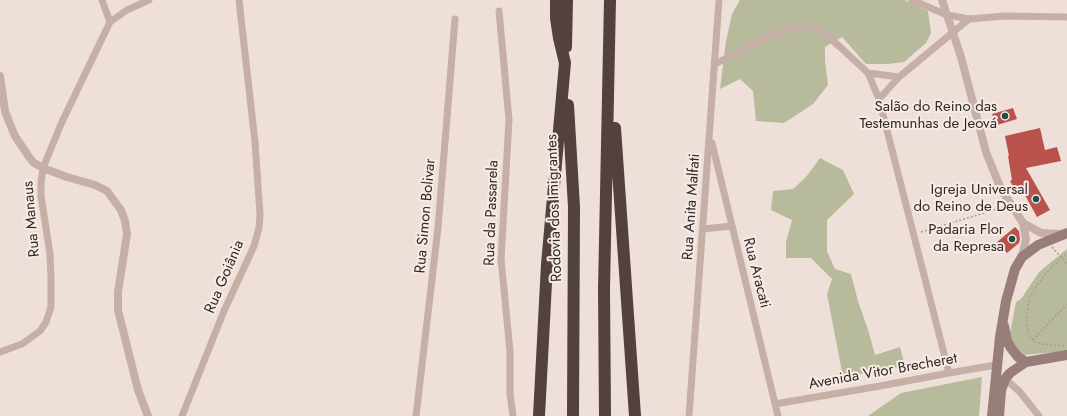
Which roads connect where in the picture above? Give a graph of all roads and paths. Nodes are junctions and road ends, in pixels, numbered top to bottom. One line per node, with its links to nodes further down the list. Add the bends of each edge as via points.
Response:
1 (102, 0): 15 (street)
2 (149, 0): 15 (street, via 127,10)
3 (239, 0): 49 (street, Rua Goiânia, via 255,142 259,228 254,246 224,311)
4 (556, 0): 18 (highway, via 558,31)
5 (567, 0): 18 (highway, Rodovia dos Imigrantes)
6 (610, 0): 17 (highway)
7 (719, 0): 19 (street, Rua Anita Malfati)
8 (912, 0): 11 (street)
9 (942, 0): 11 (street)
10 (499, 11): 51 (street, Rua da Passarela, via 509,120 501,259)
11 (947, 15): 14 (street); 16 (street)
12 (1067, 17): 14 (street, via 1005,16)
13 (455, 19): 50 (street, Rua Simon Bolivar, via 438,228)
14 (969, 19): 16 (street)
15 (110, 22): 25 (street)
16 (954, 33): 22 (street); 26 (street, via 986,152 1001,189)
17 (610, 52): 54 (highway, via 604,281); 55 (highway)
18 (565, 63): 52 (highway, via 547,264); 53 (highway, Rodovia dos Imigrantes, via 574,207)
19 (715, 64): 20 (street, via 771,36 798,26 808,26 824,34); 24 (street, Rua Anita Malfati)
20 (868, 73): 22 (street); 23 (street)
21 (0, 76): 25 (street, via 6,111 15,136 34,163)
22 (899, 77): 23 (street)
23 (879, 99): 31 (street)
24 (710, 135): 28 (street, Rua Aracati); 29 (street, Rua Anita Malfati)
25 (42, 168): 41 (street, Rua Manaus, via 41,196 50,254 51,307 40,331 22,344); 48 (street, Rua Manaus, via 95,185 107,192 121,210 127,234 118,292 118,310 138,390)
26 (1011, 204): 27 (street); 31 (path)
27 (1023, 223): 30 (street, via 1040,233); 34 (street, via 1026,239)
28 (732, 226): 29 (street); 47 (street, Rua Aracati)
29 (703, 229): 56 (street, Rua Anita Malfati)
30 (1065, 233): 32 (main road)
31 (914, 234): 45 (street)
32 (1047, 240): 34 (main road); 35 (path)
33 (1067, 253): 35 (path)
34 (1022, 257): 38 (main road, via 1010,282)
35 (1062, 257): 36 (path); 39 (path, via 1044,275 1029,298 1026,323)
36 (1067, 264)
37 (1067, 304): 39 (path)
38 (1004, 312): 43 (main road, via 1007,340 1014,353); 44 (main road)
39 (1032, 340): 40 (path, via 1042,344)
40 (1067, 346)
41 (0, 352)
42 (1067, 355): 43 (main road)
43 (1026, 362): 46 (main road, via 1014,369)
44 (996, 365): 45 (street, Avenida Vitor Brecheret); 58 (main road)
45 (949, 372): 47 (street, Avenida Vitor Brecheret)
46 (1005, 379): 59 (main road, via 1001,391); 60 (street, via 1019,391)
47 (775, 404): 57 (street, Rua Aracati)
48 (148, 416)
49 (182, 416)
50 (416, 416)
51 (513, 416)
52 (539, 416)
53 (573, 416)
54 (605, 416)
55 (635, 416)
56 (689, 416)
57 (778, 416)
58 (992, 416)
59 (999, 416)
60 (1039, 416)

